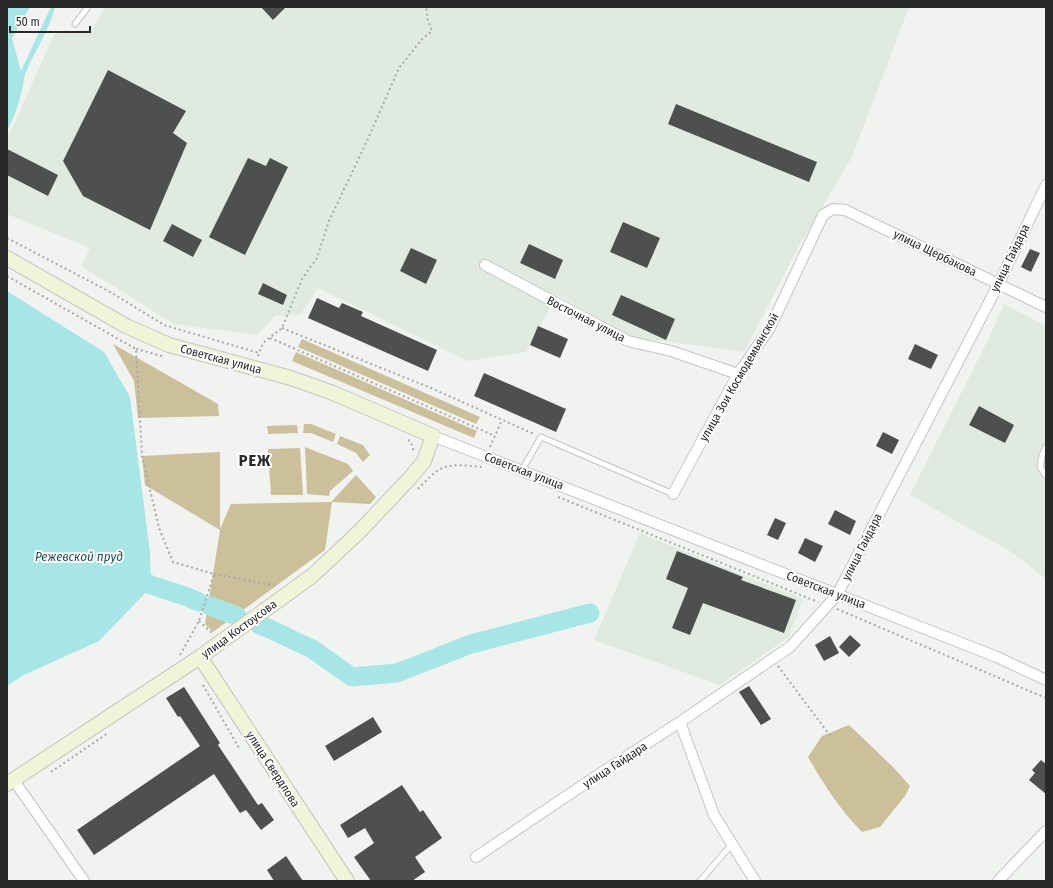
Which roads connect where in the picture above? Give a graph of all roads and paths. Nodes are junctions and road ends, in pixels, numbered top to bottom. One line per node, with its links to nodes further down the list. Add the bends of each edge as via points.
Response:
1 (88, 7): 3 (lane)
2 (426, 7): 12 (path, via 432,31 422,39 399,68 329,221 317,258 302,279)
3 (75, 24)
4 (1046, 185): 10 (street, улица Гайдара)
5 (823, 216): 10 (street, улица Щербакова, via 833,209 845,210); 16 (street, улица Зои Космодемьянской, via 770,328)
6 (7, 238): 13 (path, via 112,293 164,325 259,353 263,343)
7 (7, 258): 18 (main road, Советская улица, via 126,326 168,345 291,378)
8 (485, 265): 16 (street, Восточная улица, via 628,341 671,351)
9 (7, 276): 14 (path)
10 (999, 283): 11 (street, улица Щербакова); 32 (street, улица Гайдара)
11 (1046, 307)
12 (282, 328): 13 (path); 17 (path, via 431,388)
13 (270, 338): 19 (path)
14 (136, 349): 15 (path); 30 (path, via 142,456 159,528 173,562)
15 (167, 358)
16 (738, 374): 28 (street, улица Зои Космодемьянской)
17 (502, 420): 19 (path); 20 (path)
18 (433, 436): 24 (street, Советская улица); 34 (main road, улица Костоусова, via 424,460 359,532 312,576)
19 (495, 436): 24 (path)
20 (541, 437): 25 (lane); 28 (lane)
21 (403, 438): 23 (path, via 410,441)
22 (1046, 447): 26 (lane, via 1040,467)
23 (413, 455)
24 (486, 457): 25 (street, Советская улица); 27 (path, via 482,467 459,465 438,470)
25 (522, 470): 32 (street, Советская улица)
26 (1046, 476)
27 (414, 492)
28 (674, 494)
29 (556, 496): 33 (path)
30 (214, 574): 31 (path); 36 (path, via 199,621 174,665)
31 (278, 586)
32 (837, 595): 33 (street, улица Гайдара); 37 (street, Советская улица, via 998,657)
33 (828, 606): 35 (street, улица Гайдара, via 790,647); 39 (path)
34 (200, 657): 36 (main road, улица Костоусова); 50 (main road, улица Свердлова)
35 (773, 659): 40 (street, улица Гайдара); 42 (path)
36 (178, 672): 45 (main road, улица Костоусова)
37 (1046, 680)
38 (200, 681): 43 (path)
39 (1046, 698)
40 (680, 722): 47 (street, via 714,815); 48 (street, улица Гайдара)
41 (108, 733): 44 (path)
42 (831, 737)
43 (239, 748)
44 (51, 772)
45 (10, 782): 49 (street)
46 (1046, 831): 53 (street)
47 (732, 844): 51 (lane); 52 (street)
48 (476, 856)
49 (84, 881)
50 (347, 881)
51 (700, 881)
52 (755, 881)
53 (998, 881)

